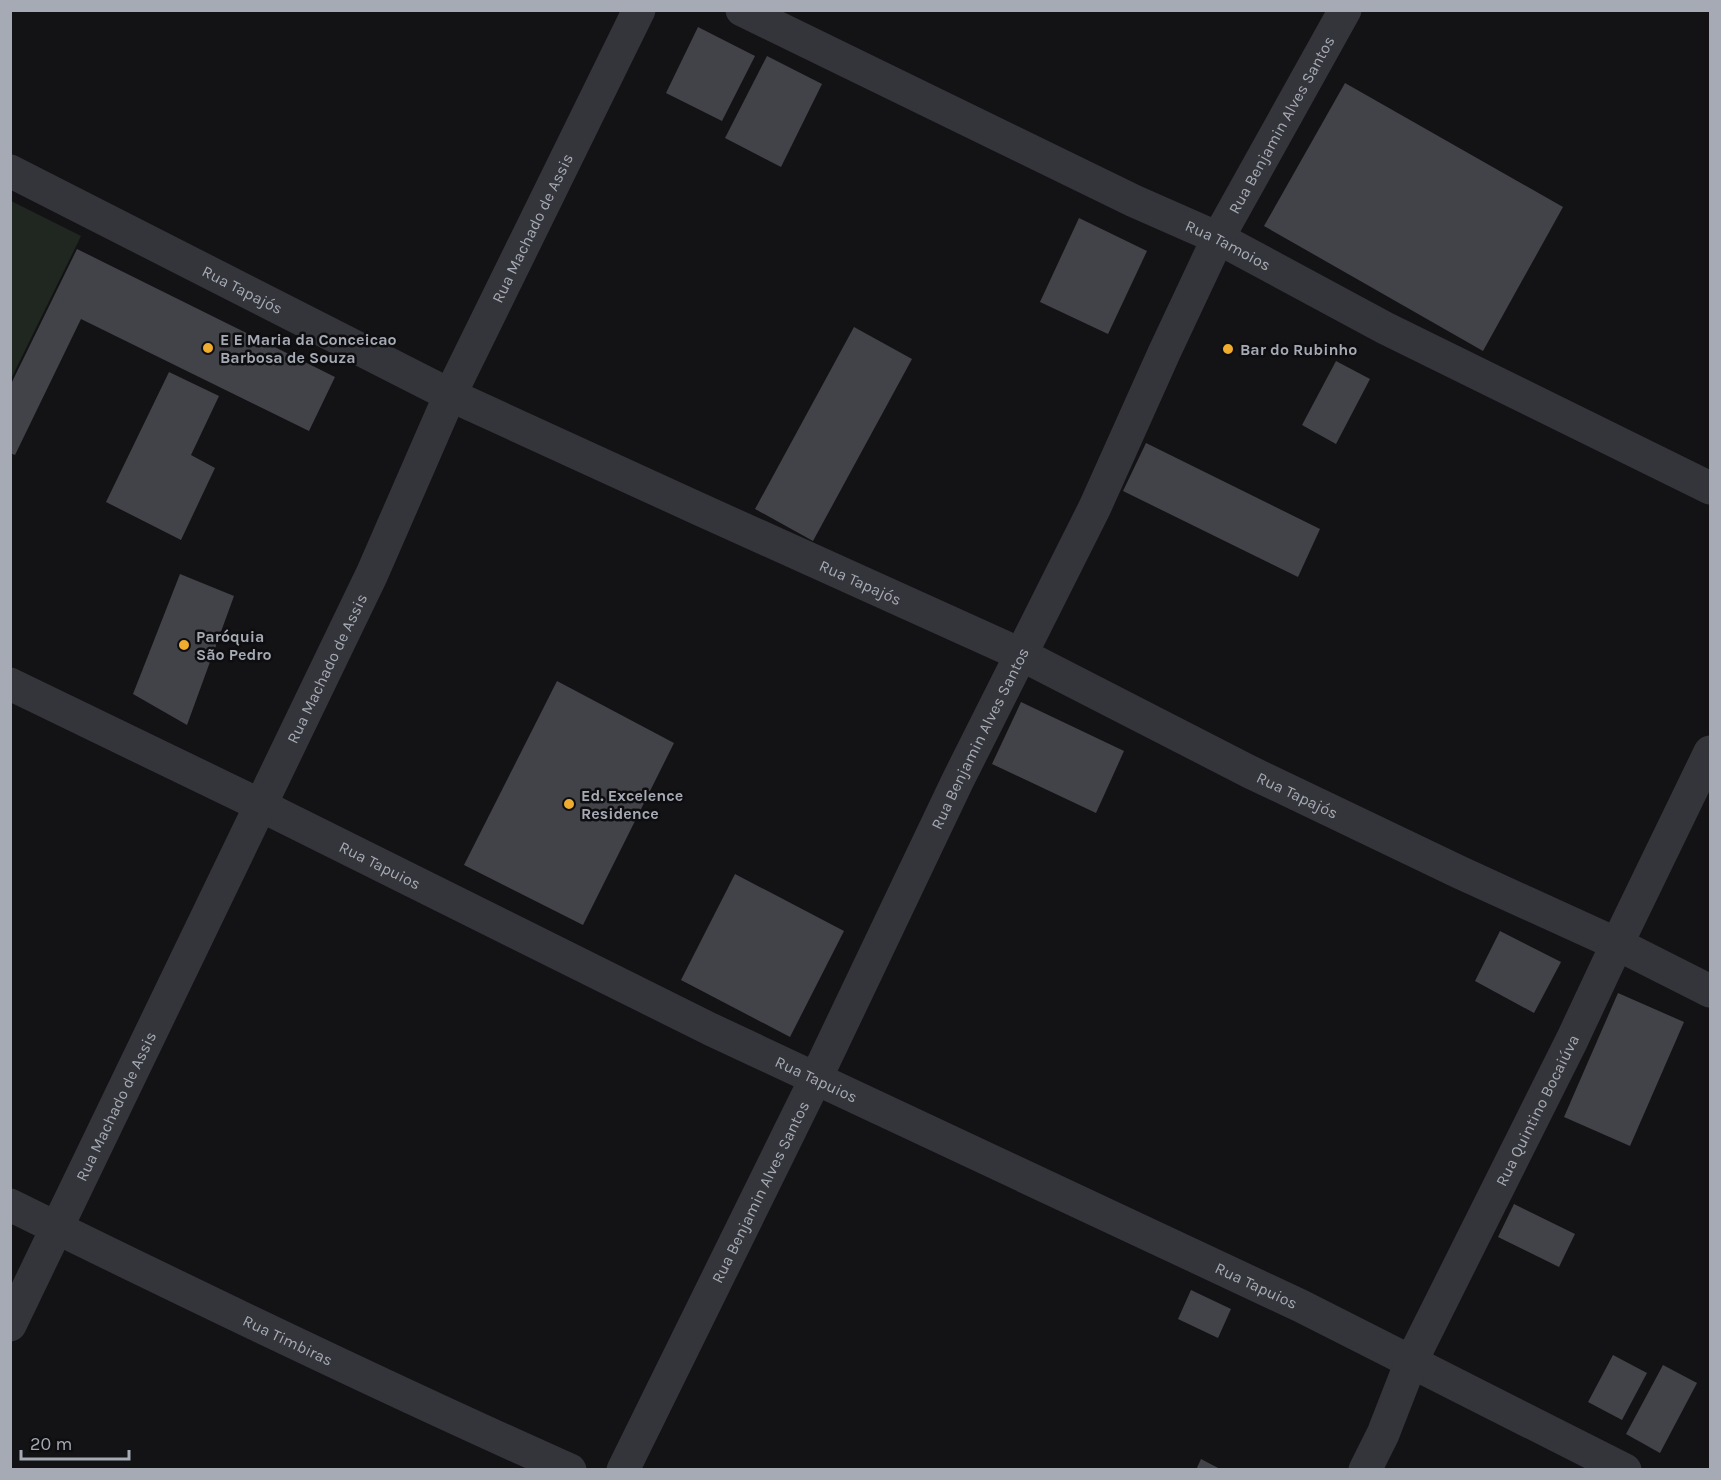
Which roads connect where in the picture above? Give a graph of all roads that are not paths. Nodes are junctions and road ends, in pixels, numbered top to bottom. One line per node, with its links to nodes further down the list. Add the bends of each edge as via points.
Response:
1 (639, 10): 6 (street, Rua Machado de Assis)
2 (742, 10): 5 (street, Rua Tamoios)
3 (1345, 10): 5 (street, Rua Benjamin Alves Santos)
4 (10, 171): 6 (street, Rua Tapajós)
5 (1218, 238): 7 (street, Rua Tamoios, via 1385,328); 8 (street, Rua Benjamin Alves Santos, via 1095,507)
6 (450, 395): 8 (street, Rua Tapajós); 11 (street, Rua Machado de Assis, via 372,574)
7 (1710, 488)
8 (1022, 654): 12 (street, Rua Tapajós, via 1250,772); 14 (street, Rua Benjamin Alves Santos)
9 (10, 684): 11 (street, Rua Tapuios)
10 (1710, 752): 12 (street, Rua Quintino Bocaiúva)
11 (260, 805): 14 (street, Rua Tapuios); 16 (street, Rua Machado de Assis)
12 (1617, 944): 13 (street, Rua Tapajós); 18 (street, Rua Quintino Bocaiúva)
13 (1710, 991)
14 (816, 1078): 18 (street, Rua Tapuios, via 1301,1306); 20 (street, Rua Benjamin Alves Santos)
15 (10, 1205): 16 (street, Rua Timbiras)
16 (58, 1228): 17 (street, Rua Machado de Assis); 19 (street, Rua Timbiras, via 420,1403)
17 (10, 1325)
18 (1411, 1362): 21 (street, Rua Quintino Bocaiúva); 22 (street, Rua Tapuios)
19 (570, 1470)
20 (623, 1470)
21 (1365, 1470)
22 (1625, 1470)

